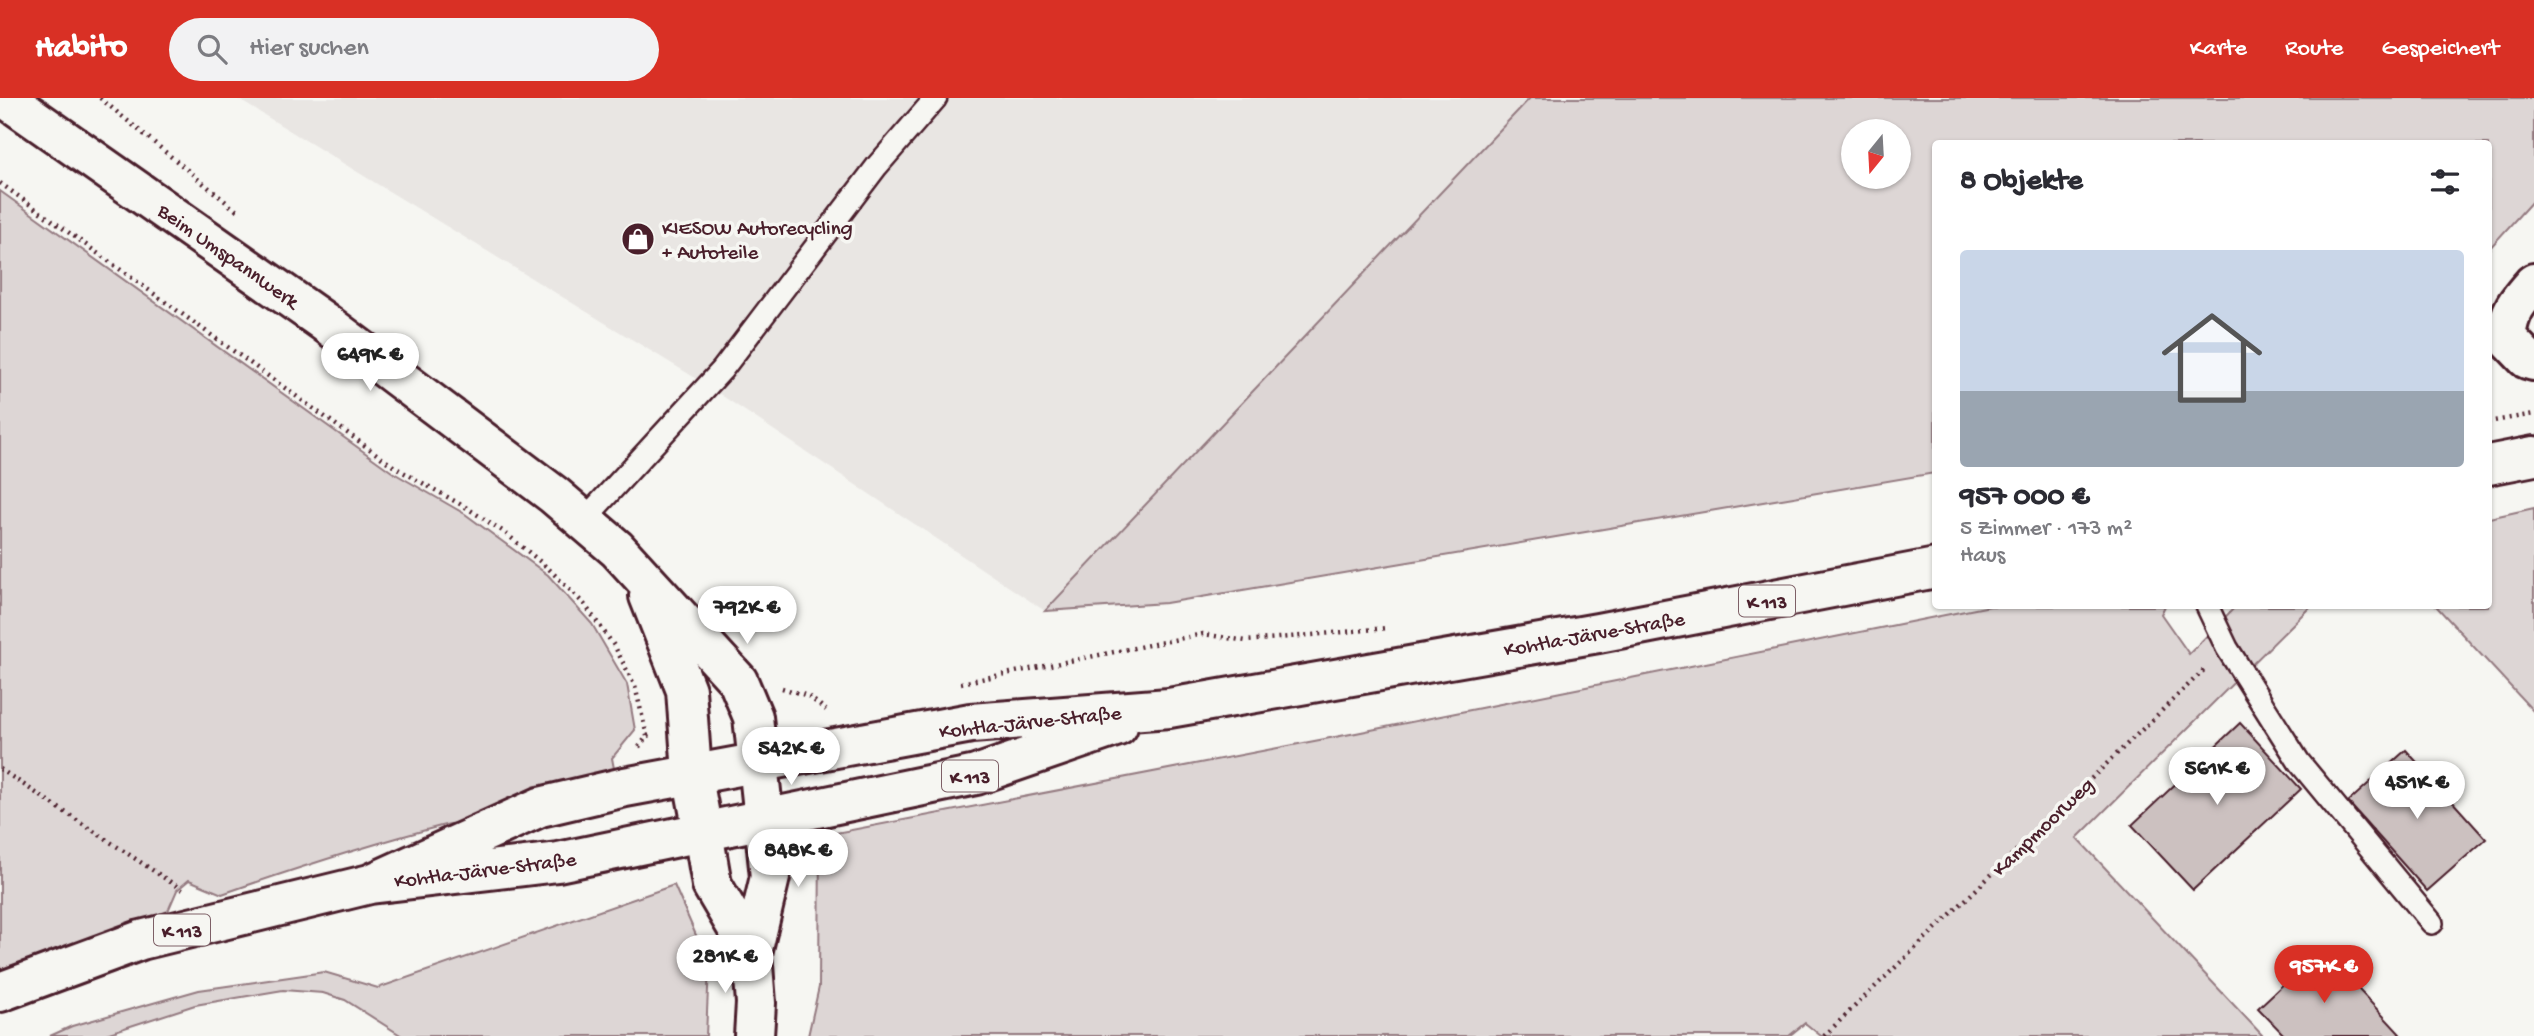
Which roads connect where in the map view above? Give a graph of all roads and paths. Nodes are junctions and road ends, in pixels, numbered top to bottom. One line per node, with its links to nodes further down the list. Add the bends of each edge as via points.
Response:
1 (5, 98): 10 (main road, Beim Umspannwerk, via 323,321)
2 (936, 98): 10 (lane, via 877,166 723,370)
3 (0, 183): 20 (path, via 396,468 485,520 548,568 585,605 615,647 635,686 646,736)
4 (2534, 283): 5 (main road, via 2508,317 2506,337 2527,359)
5 (2534, 360)
6 (2534, 414): 7 (path)
7 (2492, 421)
8 (2534, 456): 9 (main road)
9 (2492, 464)
10 (584, 520): 12 (main road, Beim Umspannwerk)
11 (1932, 569): 18 (main road, Kohtla-Järve-Straße / K 113)
12 (642, 578): 20 (main road, Beim Umspannwerk, via 686,690); 21 (main road, Beim Umspannwerk, via 738,681 753,717)
13 (2208, 609): 15 (lane)
14 (1392, 628): 16 (path, via 1246,641 1203,634)
15 (2227, 648): 28 (lane, via 2299,762); 32 (path, Kampmoorweg)
16 (960, 683)
17 (839, 707): 19 (path)
18 (1169, 708): 21 (main road, Kohtla-Järve-Straße / K 113, via 971,723); 24 (main road, Kohtla-Järve-Straße / K 113, via 976,775)
19 (814, 711)
20 (689, 725): 23 (main road, Beim Umspannwerk)
21 (758, 762): 23 (main road, Kohtla-Järve-Straße / K 113); 24 (main road, Beim Umspannwerk)
22 (0, 769): 27 (path)
23 (692, 773): 25 (main road, Beim Umspannwerk); 26 (main road, Kohtla-Järve-Straße / K 113, via 540,807)
24 (764, 819): 25 (main road, Kohtla-Järve-Straße / K 113); 29 (main road, Beim Umspannwerk, via 770,877)
25 (703, 832): 26 (main road, Kohtla-Järve-Straße / K 113, via 558,862); 29 (main road, Beim Umspannwerk, via 712,886)
26 (370, 884): 27 (main road, Kohtla-Järve-Straße / K 113)
27 (226, 918): 30 (main road, Kohtla-Järve-Straße / K 113, via 141,940)
28 (2431, 923)
29 (752, 953): 31 (main road, Beim Umspannwerk)
30 (0, 992)
31 (754, 1036)
32 (1824, 1036)

